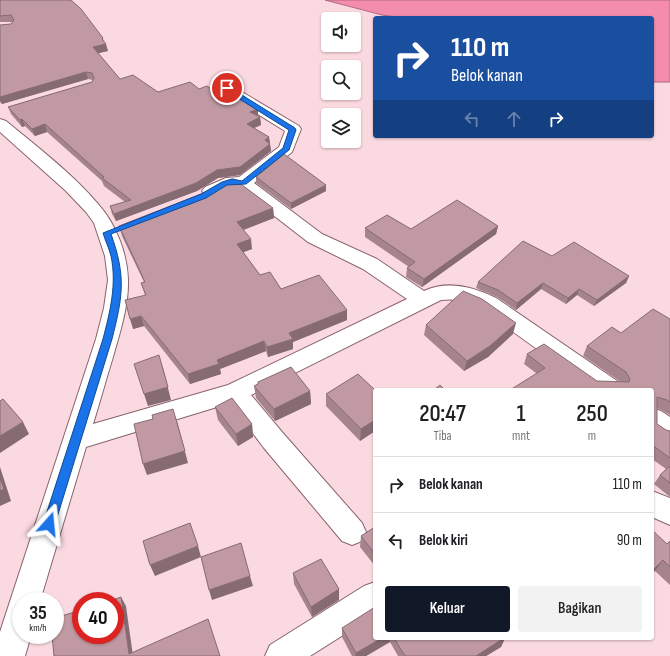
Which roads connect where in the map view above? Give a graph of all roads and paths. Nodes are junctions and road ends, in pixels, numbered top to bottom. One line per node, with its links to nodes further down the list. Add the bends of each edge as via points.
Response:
1 (227, 88): 3 (street, via 293,130 286,149)
2 (0, 124): 8 (street, via 72,187 103,223 114,230 118,280 115,308)
3 (243, 183): 4 (street, via 225,184); 5 (street, via 315,238 370,264)
4 (198, 198)
5 (423, 300): 6 (street, via 448,291 479,298); 7 (street)
6 (609, 388)
7 (235, 392): 8 (street); 11 (street)
8 (76, 440): 12 (street)
9 (654, 504): 10 (street)
10 (670, 512)
11 (352, 532)
12 (28, 592)
13 (373, 598): 16 (street)
14 (12, 644): 15 (street)
15 (9, 656)
16 (281, 656)

